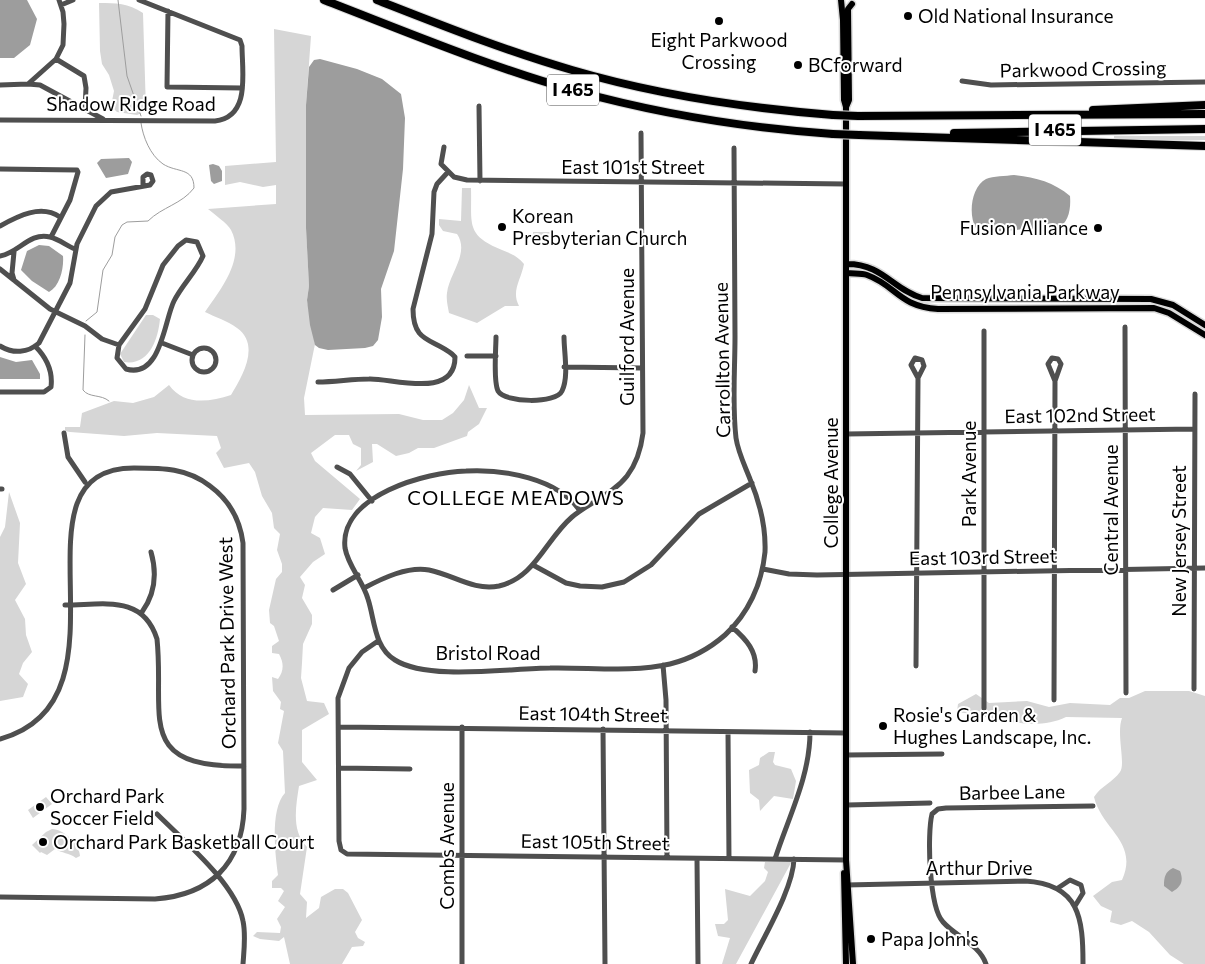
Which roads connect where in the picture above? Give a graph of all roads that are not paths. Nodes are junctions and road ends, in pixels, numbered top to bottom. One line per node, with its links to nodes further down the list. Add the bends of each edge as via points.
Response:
1 (73, 0): 6 (street)
2 (139, 0): 8 (street)
3 (324, 0): 25 (highway, I 465, bridge, via 522,74 608,99 725,122 833,134)
4 (377, 0): 19 (highway, I 465, bridge, via 526,56 616,82 720,103 858,116)
5 (841, 0): 7 (main road, via 846,4); 17 (main road, College Avenue)
6 (60, 2): 9 (street, via 64,19 63,44)
7 (854, 2): 17 (main road, College Avenue, via 848,9 849,100)
8 (168, 10): 14 (street, Shadow Ridge Road, via 240,40); 14 (street, via 167,87)
9 (56, 59): 12 (street); 18 (street, via 84,76)
10 (962, 81): 11 (street, Parkwood Crossing, via 991,85)
11 (1205, 82)
12 (28, 84): 13 (street); 18 (street, via 40,85)
13 (0, 85)
14 (242, 88): 21 (street, Shadow Ridge Road, via 239,106 224,119)
15 (1205, 103): 19 (highway)
16 (479, 106): 31 (street)
17 (846, 107): 34 (main road, College Avenue)
18 (86, 108): 21 (street)
19 (1034, 114): 20 (highway, I 465)
20 (1205, 114)
21 (103, 119): 22 (street, Shadow Ridge Road)
22 (0, 120)
23 (1205, 129): 25 (highway, I 465, via 988,131)
24 (641, 133): 32 (street, Guilford Avenue)
25 (905, 136): 26 (highway)
26 (1205, 146)
27 (444, 148): 30 (street, via 441,164)
28 (734, 148): 33 (street, Carrollton Avenue)
29 (0, 169): 36 (street, via 76,170 72,194)
30 (448, 172): 31 (street, East 101st Street, via 454,177); 64 (street, via 434,192 432,234 412,309 420,335 455,358 450,373 438,382 422,385 368,378)
31 (480, 181): 32 (street, East 101st Street)
32 (641, 182): 33 (street, East 101st Street); 61 (street, Guilford Avenue)
33 (734, 183): 34 (street, East 101st Street); 76 (street, Carrollton Avenue, via 736,434)
34 (846, 184): 42 (main road, College Avenue)
35 (143, 186): 39 (street, via 116,191 103,198)
36 (60, 217): 37 (street, via 49,211 27,213); 38 (street)
37 (0, 226)
38 (51, 237): 39 (street); 40 (street, via 33,238)
39 (75, 249): 46 (street, via 72,277)
40 (14, 252): 41 (street); 45 (street)
41 (0, 256)
42 (847, 264): 44 (main road, College Avenue); 47 (main road, Pennsylvania Parkway, via 869,266 910,294 926,299 1151,299 1173,305)
43 (0, 269): 45 (street)
44 (847, 274): 50 (main road, Pennsylvania Parkway, via 868,276 906,301 924,308 1154,308 1169,313); 73 (main road, College Avenue)
45 (14, 280): 46 (street)
46 (55, 312): 54 (street); 56 (street, via 44,336)
47 (1205, 325)
48 (1125, 328): 68 (street, Central Avenue)
49 (984, 331): 70 (street, Park Avenue)
50 (1205, 335)
51 (496, 337): 59 (street)
52 (564, 337): 60 (street)
53 (162, 344): 54 (street, via 152,359 134,370 126,369 118,360); 54 (street, via 170,309 203,256 199,244 190,240 178,246 163,265 145,309); 57 (street)
54 (119, 345)
55 (0, 346): 56 (street, via 17,352)
56 (35, 346): 65 (street, via 49,366 52,380 46,394)
57 (193, 355): 57 (street, via 194,365 199,370 208,371 214,365 216,357 209,349 200,349)
58 (468, 356): 59 (street)
59 (496, 356): 60 (street, via 496,385 501,394 512,400 554,399 559,396 564,389)
60 (564, 367): 61 (street)
61 (642, 368): 79 (street, Guilford Avenue, via 643,433 635,463 622,482)
62 (918, 378): 72 (street)
63 (1055, 381): 69 (street)
64 (318, 382)
65 (0, 392)
66 (1194, 394): 67 (street, New Jersey Street)
67 (1194, 429): 68 (street, East 102nd Street); 83 (street, New Jersey Street)
68 (1126, 430): 69 (street, East 102nd Street); 86 (street, Central Avenue)
69 (1055, 431): 70 (street, East 102nd Street); 88 (street)
70 (984, 432): 72 (street, East 102nd Street); 87 (street, Park Avenue)
71 (64, 433): 75 (street, via 68,457)
72 (917, 433): 73 (street, East 102nd Street); 89 (street)
73 (846, 434): 90 (main road, College Avenue)
74 (337, 467): 78 (street, via 350,474)
75 (85, 482): 77 (street, Orchard Park Drive West); 115 (street, Orchard Park Drive West, via 101,473 121,468 178,470 208,484 232,508 243,543)
76 (752, 483): 82 (street, via 699,514 650,565 624,582 602,587 580,586); 85 (street, Carrollton Avenue, via 762,516)
77 (80, 487)
78 (372, 501): 79 (street, Bristol Road, via 392,488 420,477 479,471 512,475 550,486 567,495); 91 (street, Bristol Road, via 353,519 346,533 347,556)
79 (580, 510): 82 (street, via 562,527)
80 (64, 541): 94 (street)
81 (151, 552): 95 (street, via 154,583)
82 (534, 564): 92 (street, via 520,578 493,587 474,586 420,569 405,571)
83 (1194, 568): 84 (street, East 103rd Street); 86 (street, East 103rd Street); 101 (street, New Jersey Street)
84 (1205, 568)
85 (763, 569): 90 (street, East 103rd Street, via 798,574); 96 (street, Carrollton Avenue, via 754,596)
86 (1126, 569): 88 (street, East 103rd Street); 102 (street, Central Avenue)
87 (984, 571): 88 (street, East 103rd Street); 89 (street, East 103rd Street); 104 (street, Park Avenue)
88 (1055, 571): 103 (street)
89 (916, 572): 90 (street, East 103rd Street); 99 (street)
90 (846, 574): 111 (main road, College Avenue)
91 (358, 576): 92 (street, Bristol Road); 93 (street)
92 (364, 588): 97 (street, Bristol Road)
93 (333, 590)
94 (65, 605): 95 (street, via 124,605); 112 (street, via 65,666 56,693 34,722)
95 (142, 612): 115 (street, via 156,639 158,719 167,742 176,753 191,762)
96 (732, 627): 98 (street, Carrollton Avenue, via 703,651); 100 (street, via 752,648)
97 (378, 641): 98 (street, Bristol Road, via 385,652 398,662 435,670); 105 (street, via 354,662 344,678 338,698)
98 (663, 665): 108 (street)
99 (916, 666)
100 (755, 671)
101 (1194, 688)
102 (1126, 693)
103 (1054, 700)
104 (984, 708)
105 (338, 727): 106 (street, East 104th Street); 116 (street)
106 (462, 727): 107 (street, East 104th Street); 122 (street, Combs Avenue)
107 (603, 729): 108 (street, East 104th Street); 123 (street)
108 (666, 730): 109 (street, East 104th Street); 124 (street)
109 (728, 732): 110 (street, East 104th Street); 126 (street)
110 (810, 732): 111 (street, East 104th Street); 127 (street, via 798,793)
111 (846, 733): 114 (main road, College Avenue)
112 (0, 739)
113 (942, 754): 114 (street)
114 (846, 755): 119 (main road, College Avenue)
115 (244, 766): 130 (street, Orchard Park Drive West, via 241,832 234,852)
116 (339, 768): 117 (street); 122 (street, East 105th Street, via 339,840 344,853 358,856)
117 (410, 769)
118 (930, 803): 119 (street)
119 (847, 805): 129 (main road, College Avenue)
120 (1093, 806): 131 (street, Barbee Lane, via 938,809 932,814)
121 (157, 814): 130 (street)
122 (462, 856): 123 (street, East 105th Street); 137 (street, Combs Avenue)
123 (603, 858): 124 (street, East 105th Street); 138 (street)
124 (667, 858): 125 (street, East 105th Street)
125 (697, 859): 126 (street, East 105th Street); 139 (street)
126 (729, 859): 127 (street, East 105th Street)
127 (775, 859): 128 (street, East 105th Street)
128 (794, 859): 129 (street, East 105th Street); 140 (street, via 785,890)
129 (846, 860): 132 (main road, College Avenue)
130 (218, 876): 134 (street, via 188,893 168,898); 136 (street, via 235,899 243,919)
131 (932, 882): 132 (street, Arthur Drive); 133 (street, Arthur Drive, via 1025,881); 143 (street, via 937,914 975,947)
132 (847, 885): 141 (main road, College Avenue); 142 (main road, College Avenue)
133 (1058, 888): 135 (street, Arthur Drive); 135 (street, via 1070,880 1081,885 1083,893)
134 (0, 897)
135 (1075, 906): 144 (street, Arthur Drive, via 1083,931)
136 (243, 964)
137 (462, 964)
138 (605, 964)
139 (698, 964)
140 (750, 964)
141 (846, 964)
142 (853, 964)
143 (986, 964)
144 (1084, 964)

